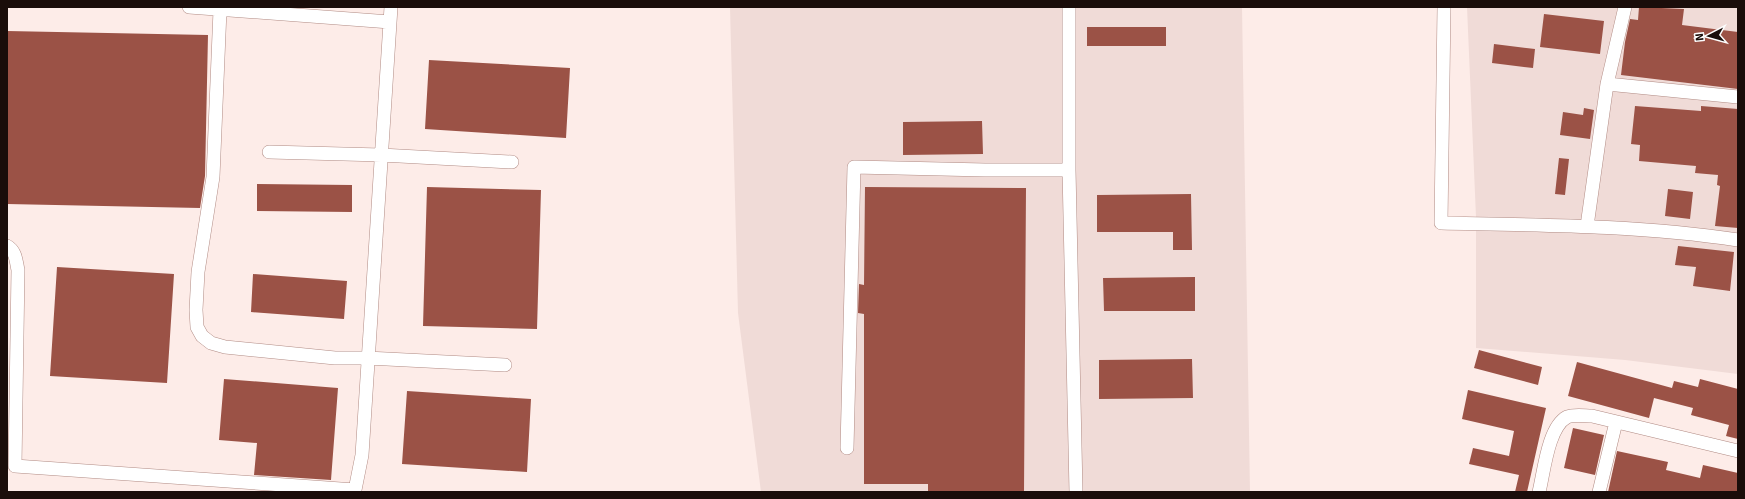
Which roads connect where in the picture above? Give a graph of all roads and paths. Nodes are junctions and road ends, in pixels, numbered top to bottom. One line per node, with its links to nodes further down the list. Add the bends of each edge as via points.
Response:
1 (189, 7): 6 (street)
2 (391, 7): 7 (street)
3 (1069, 7): 13 (street)
4 (1444, 7): 14 (street, via 1441,223)
5 (1625, 7): 8 (street)
6 (220, 10): 7 (street); 18 (street, via 213,177 198,272 197,327 202,336 211,343 225,347 335,358)
7 (390, 22): 11 (street)
8 (1607, 84): 9 (street); 14 (street)
9 (1738, 97)
10 (269, 152): 11 (street)
11 (381, 155): 12 (street); 18 (street)
12 (512, 162)
13 (1069, 170): 21 (street, via 854,167); 23 (street)
14 (1587, 226): 15 (street)
15 (1738, 240)
16 (7, 246): 17 (street, via 12,248 16,257)
17 (12, 301): 18 (street, via 15,466 355,490 362,455)
18 (367, 358): 19 (street)
19 (505, 365)
20 (1616, 422): 22 (street); 24 (street, via 1592,416 1569,416 1559,423 1553,432); 25 (street)
21 (847, 448)
22 (1738, 451)
23 (1076, 492)
24 (1540, 492)
25 (1599, 492)

